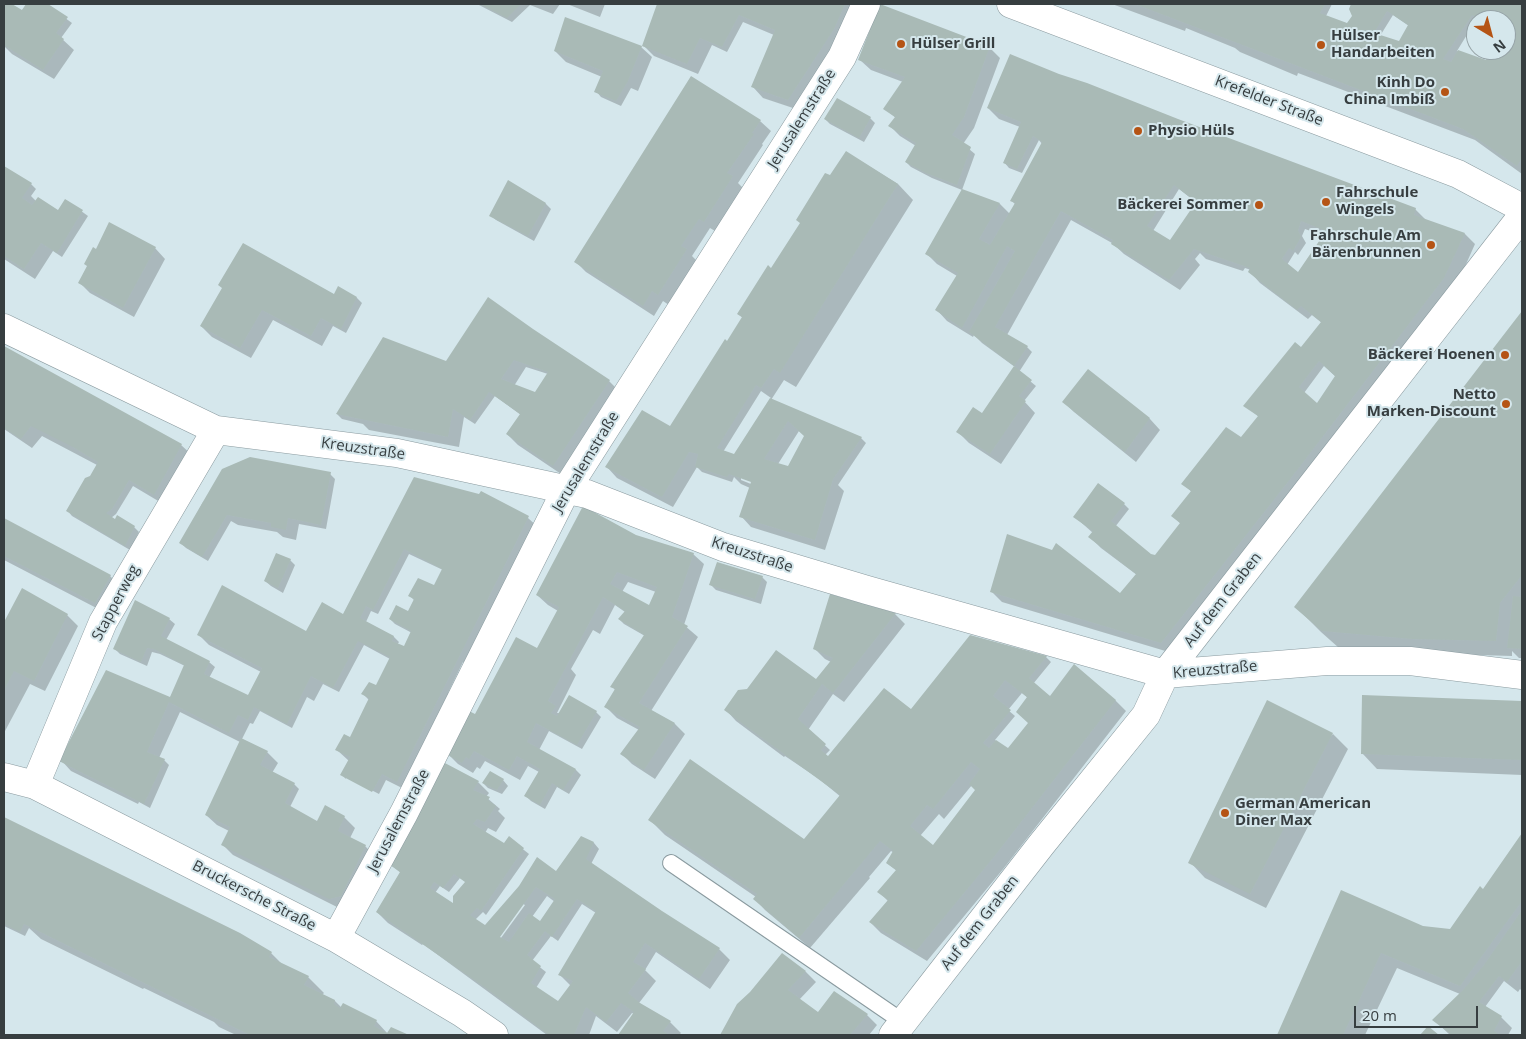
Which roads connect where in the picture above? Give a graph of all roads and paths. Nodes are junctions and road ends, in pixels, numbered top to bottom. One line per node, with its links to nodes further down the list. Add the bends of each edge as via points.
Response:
1 (866, 4): 7 (street, Jerusalemstraße, via 842,57)
2 (1011, 4): 3 (street, Krefelder Straße, via 1458,174)
3 (1522, 208)
4 (1522, 216): 8 (street, Auf dem Graben)
5 (4, 328): 6 (street, Kreuzstraße)
6 (216, 430): 7 (street, Kreuzstraße, via 397,453); 11 (street, Stapperweg, via 103,622)
7 (566, 490): 8 (street, Kreuzstraße, via 587,494 723,547); 13 (street, Jerusalemstraße, via 404,813)
8 (1165, 674): 9 (street, Kreuzstraße, via 1327,661 1410,661); 14 (street, Auf dem Graben, via 1146,715)
9 (1522, 675)
10 (4, 777): 11 (street, Bruckersche Straße)
11 (35, 785): 13 (street, Bruckersche Straße)
12 (671, 863): 14 (lane)
13 (336, 938): 15 (street, Bruckersche Straße)
14 (898, 1029)
15 (494, 1035)

